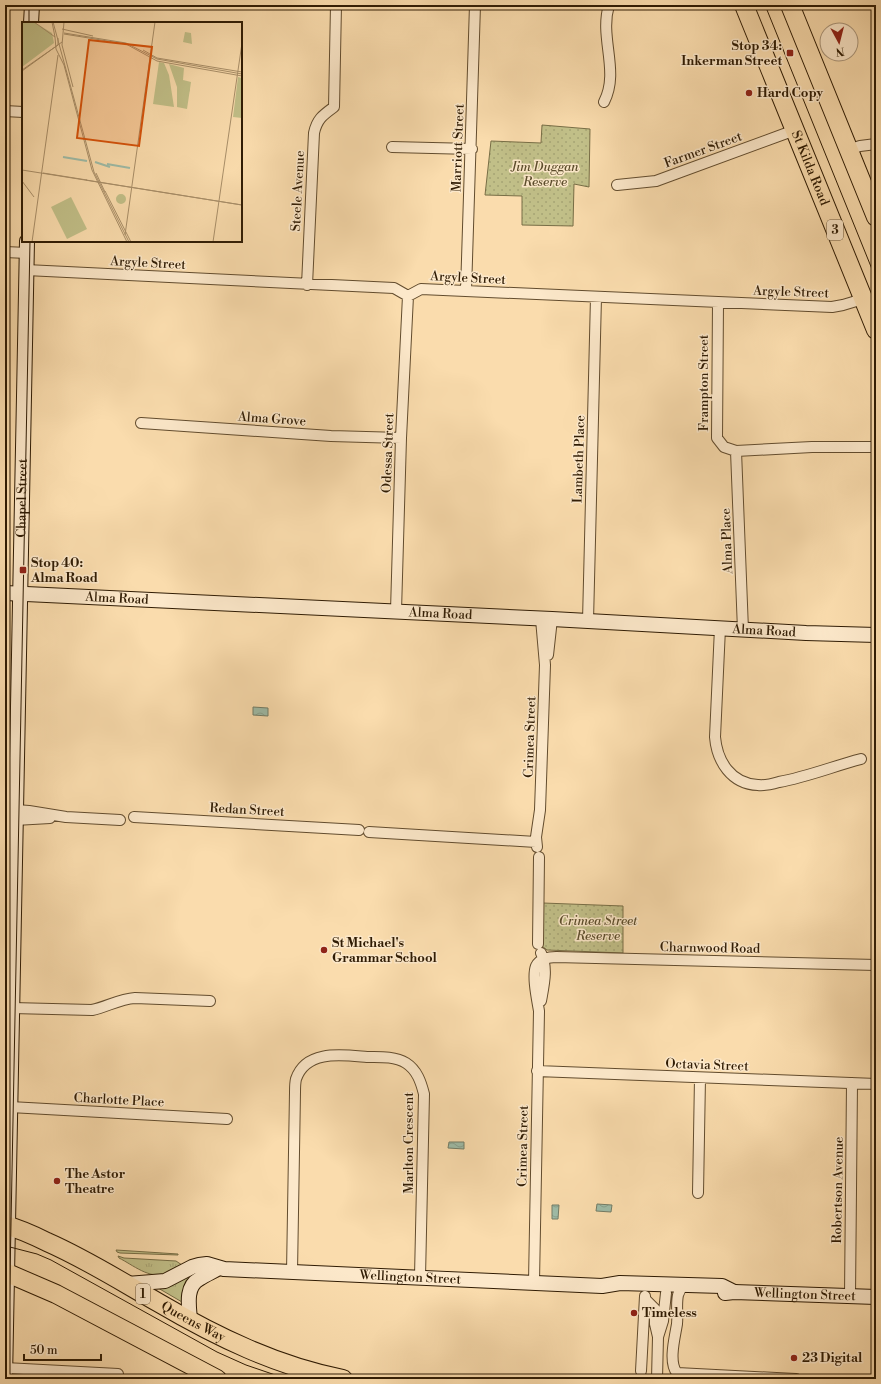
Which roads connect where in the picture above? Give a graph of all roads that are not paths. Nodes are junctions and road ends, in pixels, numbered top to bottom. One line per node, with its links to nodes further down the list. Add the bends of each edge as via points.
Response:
1 (32, 5): 7 (street)
2 (336, 5): 21 (street, Steele Avenue, via 334,107 321,116 314,133)
3 (475, 5): 14 (street, Marriott Street)
4 (609, 5): 8 (street, via 606,24 611,78)
5 (744, 5): 11 (highway, St Kilda Road / 3)
6 (790, 5): 15 (highway)
7 (31, 22)
8 (604, 102)
9 (5, 111): 10 (street)
10 (22, 112)
11 (795, 130): 16 (street, Farmer Street, via 656,181); 25 (highway, St Kilda Road / 3)
12 (876, 144): 15 (street)
13 (392, 147): 14 (street)
14 (472, 149): 22 (street, Marriott Street)
15 (848, 150): 17 (highway)
16 (617, 185)
17 (876, 216)
18 (27, 247): 19 (street); 20 (street, Chapel Street)
19 (5, 252)
20 (26, 270): 21 (street, Argyle Street); 33 (street, Chapel Street)
21 (307, 284): 23 (street, Argyle Street, via 394,288)
22 (466, 291): 23 (street, Argyle Street, via 421,289); 24 (street, Argyle Street)
23 (408, 296): 29 (street, Odessa Street)
24 (596, 298): 26 (street, Argyle Street); 36 (street, Lambeth Place)
25 (863, 299): 26 (street, Argyle Street, via 832,307); 27 (highway, St Kilda Road / 3)
26 (718, 303): 31 (street, Frampton Street, via 717,438 724,447)
27 (876, 330)
28 (141, 424): 29 (street, Alma Grove)
29 (401, 438): 34 (street, Odessa Street)
30 (876, 446): 31 (street)
31 (736, 452): 38 (street, Alma Place)
32 (5, 593): 33 (street, Alma Road)
33 (20, 594): 34 (street, Alma Road); 41 (street, Chapel Street)
34 (396, 611): 35 (street, Alma Road)
35 (546, 619): 36 (street, Alma Road); 45 (street, Crimea Street, via 541,836 536,844)
36 (588, 621): 37 (street, Alma Road)
37 (720, 628): 38 (street, Alma Road); 40 (street, via 715,737 718,754 729,772 744,782 766,785 812,775)
38 (743, 630): 39 (street, Alma Road)
39 (876, 635)
40 (861, 759)
41 (15, 815): 43 (street); 50 (street, Chapel Street)
42 (134, 817): 44 (street, Redan Street)
43 (120, 820)
44 (359, 830)
45 (369, 832)
46 (539, 857): 47 (street, Crimea Street)
47 (541, 952): 48 (street, Charnwood Road, via 556,957); 51 (street, Crimea Street, via 535,984 539,1011)
48 (876, 965)
49 (210, 1001): 50 (street, via 126,998 92,1010)
50 (12, 1008): 55 (street, Chapel Street)
51 (537, 1071): 52 (street, Octavia Street); 63 (street, Crimea Street)
52 (700, 1078): 53 (street, Octavia Street); 57 (street)
53 (852, 1083): 54 (street, Octavia Street); 68 (street, Robertson Avenue)
54 (876, 1084)
55 (10, 1107): 56 (street, Charlotte Place); 58 (street, Chapel Street)
56 (227, 1119)
57 (698, 1193)
58 (7, 1225): 61 (street, Chapel Street); 64 (highway, Queens Way / 1, via 65,1250)
59 (219, 1268): 60 (street, Wellington Street); 64 (street, Wellington Street, via 207,1264 199,1265 165,1281); 71 (street, Wellington Street, via 199,1278 191,1286)
60 (292, 1272): 62 (street, Wellington Street); 62 (street, Marlton Crescent, via 296,1080 306,1065 321,1056 359,1056 396,1058 412,1068 422,1084 424,1103)
61 (6, 1273): 70 (street, Chapel Street); 77 (highway, via 56,1294)
62 (420, 1277): 63 (street, Wellington Street)
63 (534, 1282): 65 (street, Wellington Street)
64 (127, 1284): 71 (highway, Queens Way / 1)
65 (602, 1286): 66 (street, Wellington Street, via 620,1282); 67 (street, Wellington Street)
66 (676, 1290): 67 (street, Wellington Street); 68 (street, Wellington Street, via 722,1286 734,1292); 72 (street); 80 (street, via 677,1324 673,1363 677,1373)
67 (645, 1295): 72 (street, via 654,1308); 74 (street)
68 (850, 1296): 69 (street, Wellington Street)
69 (876, 1297)
70 (6, 1318): 73 (street, Chapel Street)
71 (190, 1320): 78 (highway, Queens Way / 1, via 222,1338 267,1357)
72 (658, 1337): 79 (street)
73 (5, 1368): 75 (street); 76 (street, Chapel Street)
74 (641, 1370)
75 (118, 1374)
76 (5, 1379)
77 (217, 1379)
78 (343, 1379)
79 (657, 1379)
80 (796, 1379)

